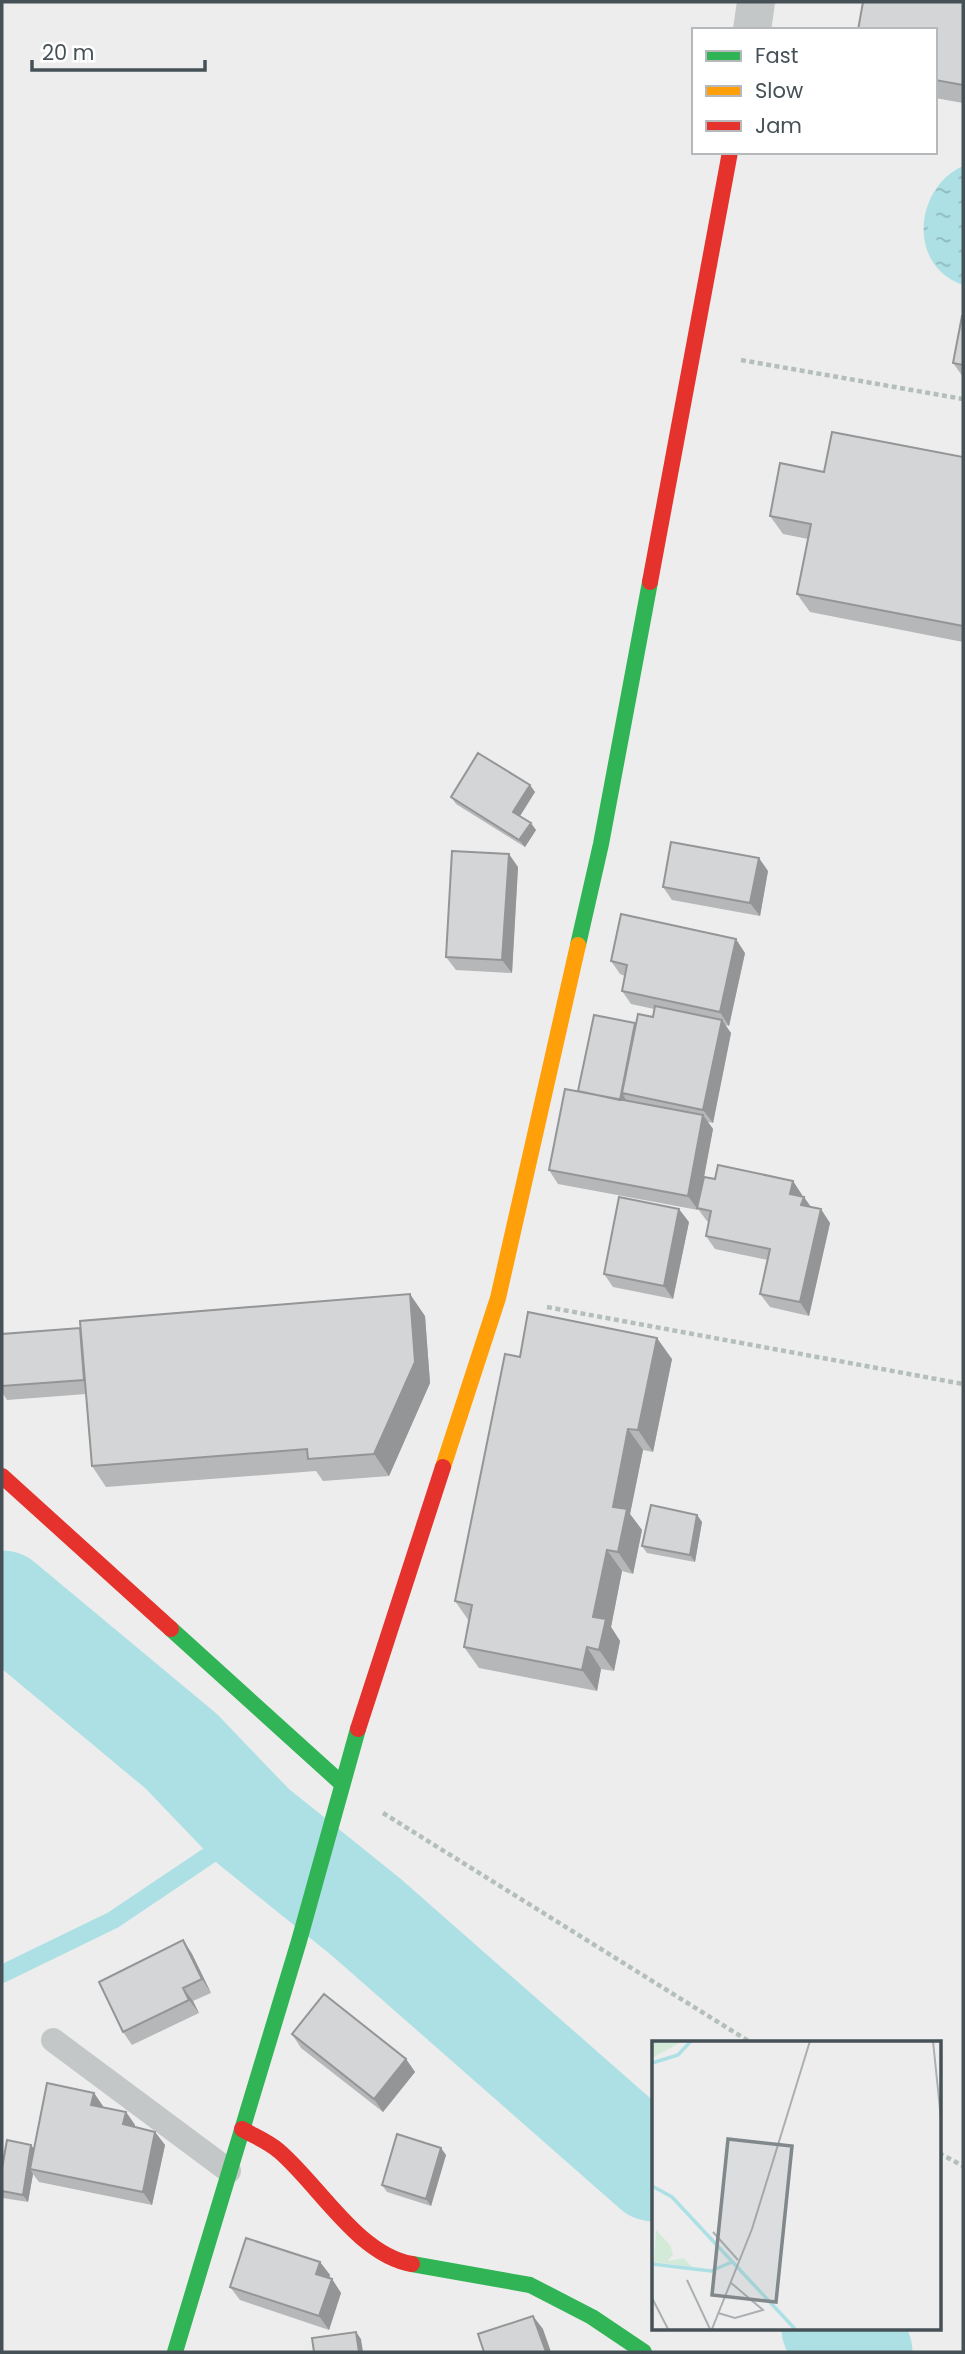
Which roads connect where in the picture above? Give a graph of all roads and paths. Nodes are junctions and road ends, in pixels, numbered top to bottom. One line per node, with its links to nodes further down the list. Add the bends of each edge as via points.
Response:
1 (756, 2): 2 (street)
2 (751, 28)
3 (730, 154): 4 (street)
4 (695, 352): 5 (path); 6 (street, via 601,844)
5 (963, 399)
6 (498, 1298): 7 (path); 9 (street)
7 (963, 1384)
8 (2, 1476): 9 (street)
9 (341, 1783): 11 (path); 12 (street)
10 (53, 2040): 15 (lane)
11 (748, 2041)
12 (242, 2129): 15 (street); 17 (street, via 278,2150 348,2224 394,2261 530,2285 592,2316)
13 (940, 2154): 14 (path)
14 (963, 2166)
15 (229, 2171): 16 (street)
16 (176, 2352)
17 (644, 2352)

